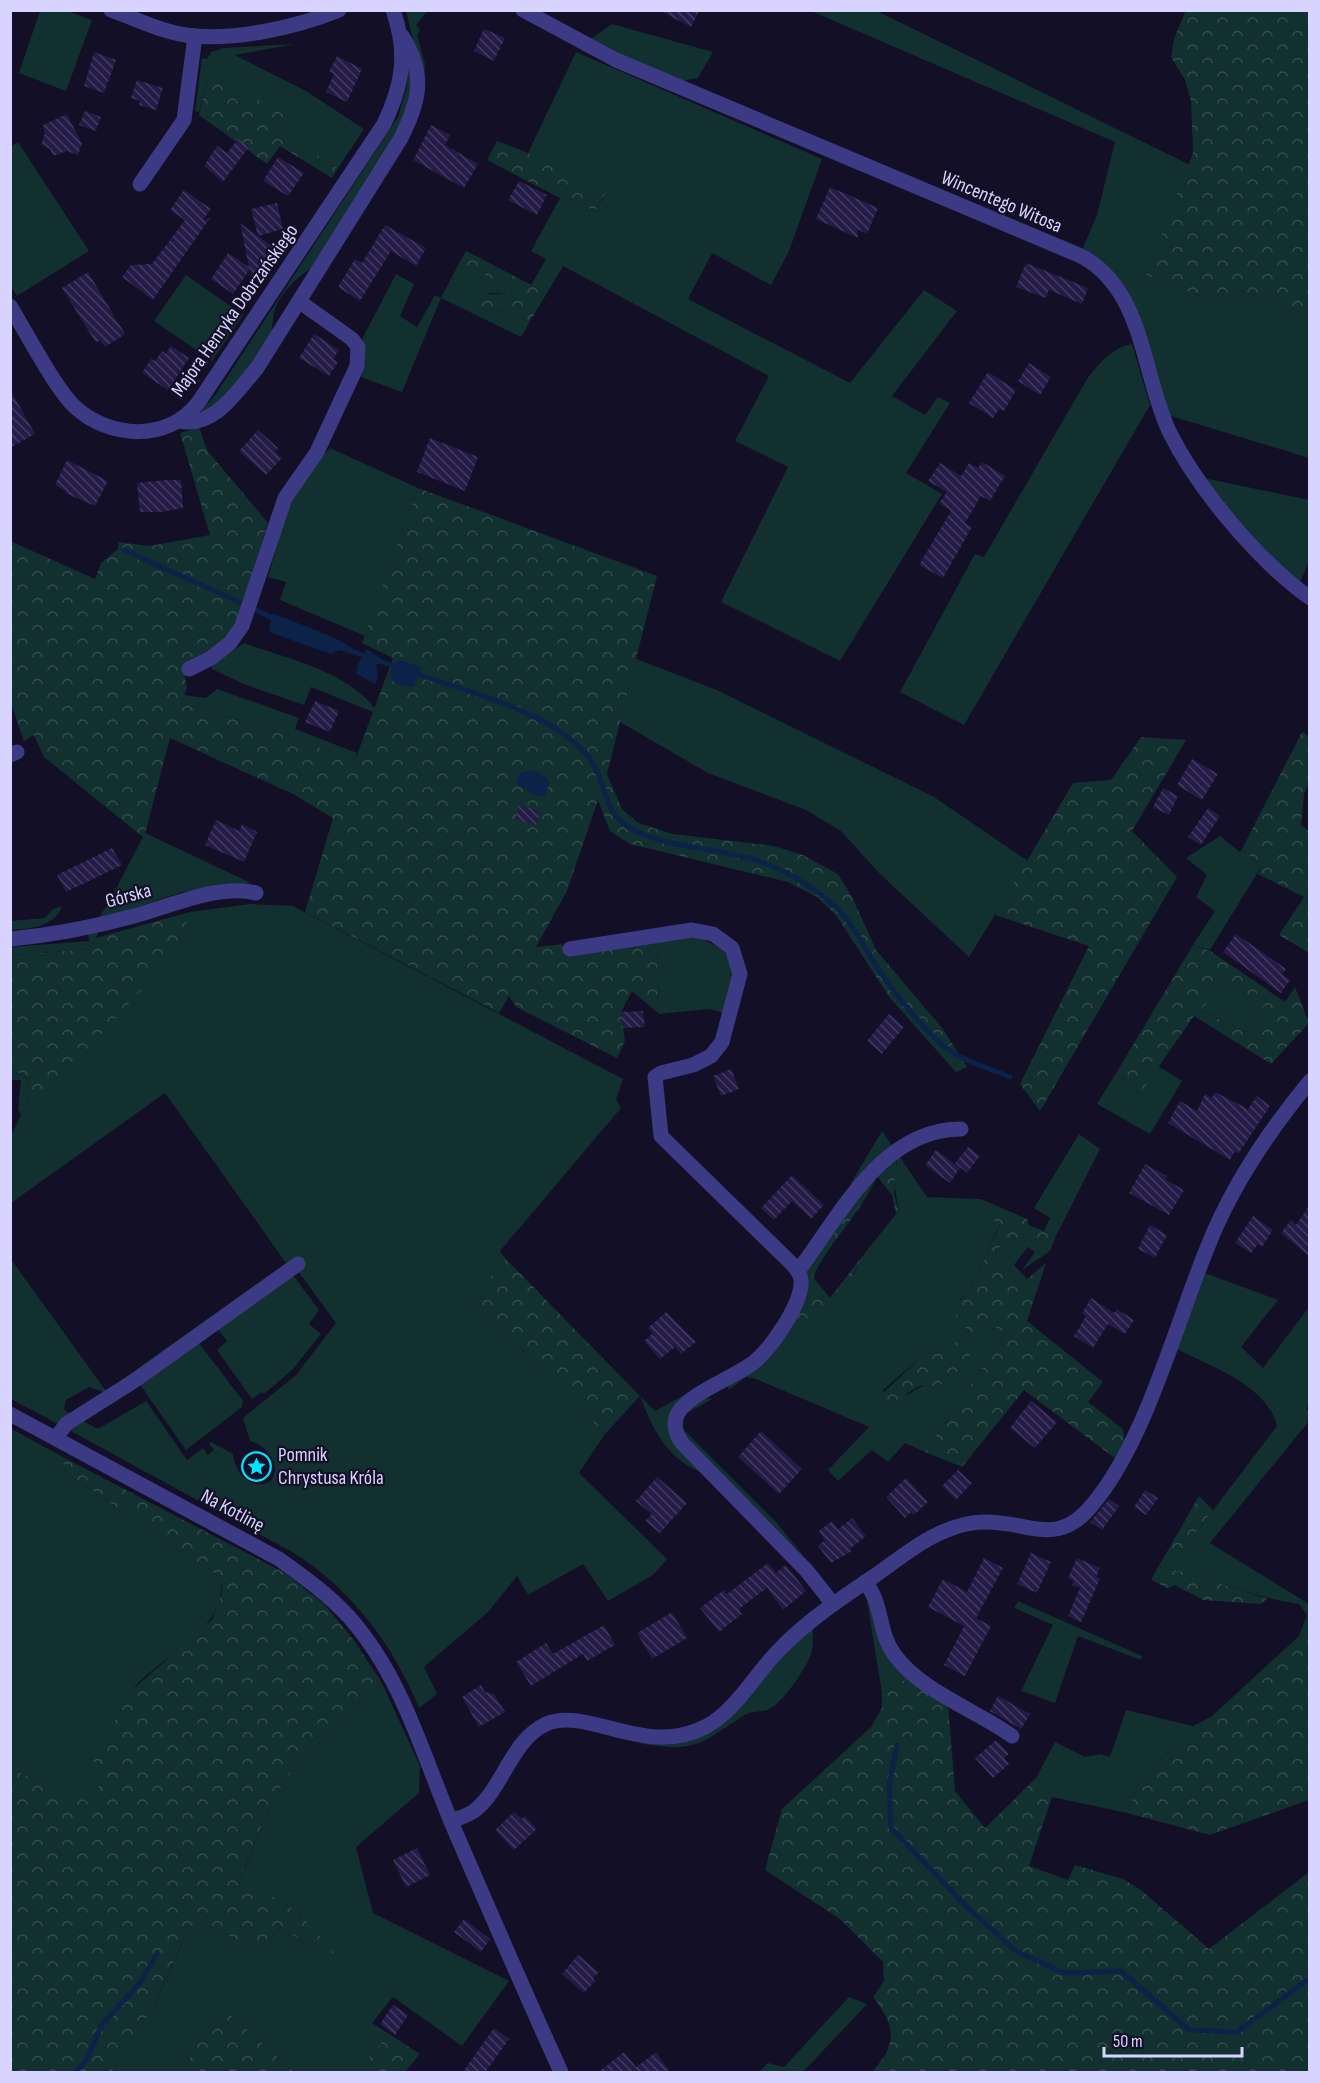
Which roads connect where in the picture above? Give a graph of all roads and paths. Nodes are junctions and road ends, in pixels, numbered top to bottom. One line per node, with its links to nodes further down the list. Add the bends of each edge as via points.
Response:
1 (111, 10): 6 (street)
2 (339, 10): 6 (street, via 287,28)
3 (393, 10): 5 (street, Majora Henryka Dobrzańskiego)
4 (523, 10): 11 (street, Wincentego Witosa, via 616,60 1098,266 1124,301 1161,411 1189,465 1253,547)
5 (401, 33): 8 (street, via 412,51 417,71 411,118); 10 (street, Majora Henryka Dobrzańskiego, via 400,78 384,124 198,403)
6 (195, 36): 7 (street, via 186,114)
7 (140, 184)
8 (300, 302): 10 (street, via 257,368 227,402 200,420); 12 (street, via 352,339 358,347 359,361 317,452 285,498 238,634 211,658)
9 (10, 306): 10 (street, Majora Henryka Dobrzańskiego, via 65,395 86,415 131,432 155,430)
10 (179, 421)
11 (1310, 598)
12 (189, 669)
13 (256, 893): 14 (street, Górska, via 244,890 216,894 87,927)
14 (10, 939)
15 (570, 949): 19 (street, via 692,930 712,934 732,948 740,974 722,1042 711,1056 655,1077 662,1136)
16 (1310, 1081): 22 (street, via 1268,1136 1225,1206 1131,1442 1095,1502 1074,1523 1060,1530 984,1522 954,1527 912,1549)
17 (961, 1130): 19 (street, via 919,1138 878,1165)
18 (298, 1264): 21 (street, via 134,1381 66,1424)
19 (798, 1271): 23 (street, via 801,1281 796,1301 765,1350 751,1365 685,1405 675,1418 675,1428 682,1443 807,1570)
20 (10, 1414): 21 (street, Na Kotlinę)
21 (56, 1438): 25 (street, Na Kotlinę, via 279,1559 318,1587 361,1634 398,1689)
22 (865, 1582): 23 (street); 24 (street, via 875,1596 888,1644 901,1662 953,1702 980,1714)
23 (833, 1604): 25 (street, via 778,1650 726,1711 706,1727 687,1734 648,1738 572,1722 548,1723 526,1740 477,1808)
24 (1012, 1736)
25 (451, 1821): 26 (street, Na Kotlinę)
26 (561, 2073)

